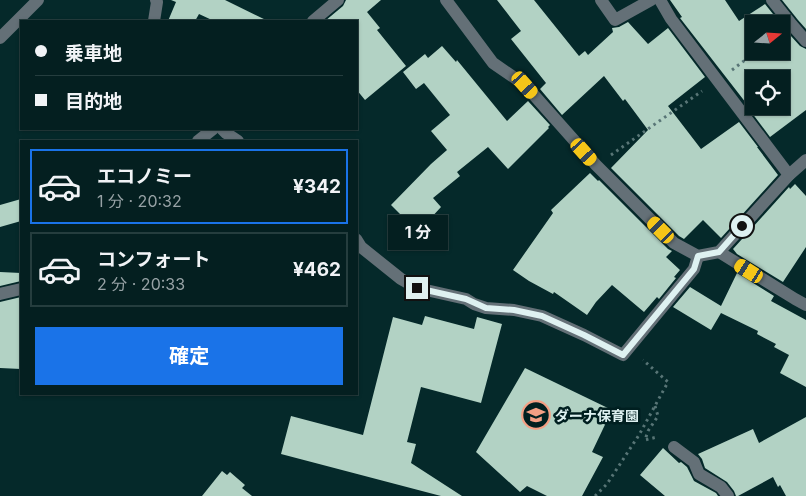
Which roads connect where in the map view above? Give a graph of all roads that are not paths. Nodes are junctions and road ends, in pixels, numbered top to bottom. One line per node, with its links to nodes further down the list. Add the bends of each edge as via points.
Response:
1 (38, 0): 11 (street)
2 (156, 0): 9 (street)
3 (338, 0): 10 (street)
4 (446, 0): 21 (street, via 493,63 525,85 596,165 674,243)
5 (601, 0): 6 (street, via 615,20)
6 (651, 0)
7 (660, 0): 18 (street)
8 (772, 0): 12 (street)
9 (154, 20)
10 (314, 20)
11 (0, 38)
12 (806, 41)
13 (212, 130): 15 (street)
14 (223, 130): 16 (street)
15 (199, 140)
16 (236, 140)
17 (806, 160): 18 (street)
18 (789, 175): 20 (street)
19 (358, 242): 21 (street, via 400,279 417,288 466,299 486,308 542,316 623,355 694,269)
20 (719, 252): 21 (street); 24 (street)
21 (698, 256)
22 (20, 289): 23 (street)
23 (0, 294)
24 (806, 305)
25 (674, 446): 26 (street, via 694,462 699,474 721,487)
26 (728, 496)

